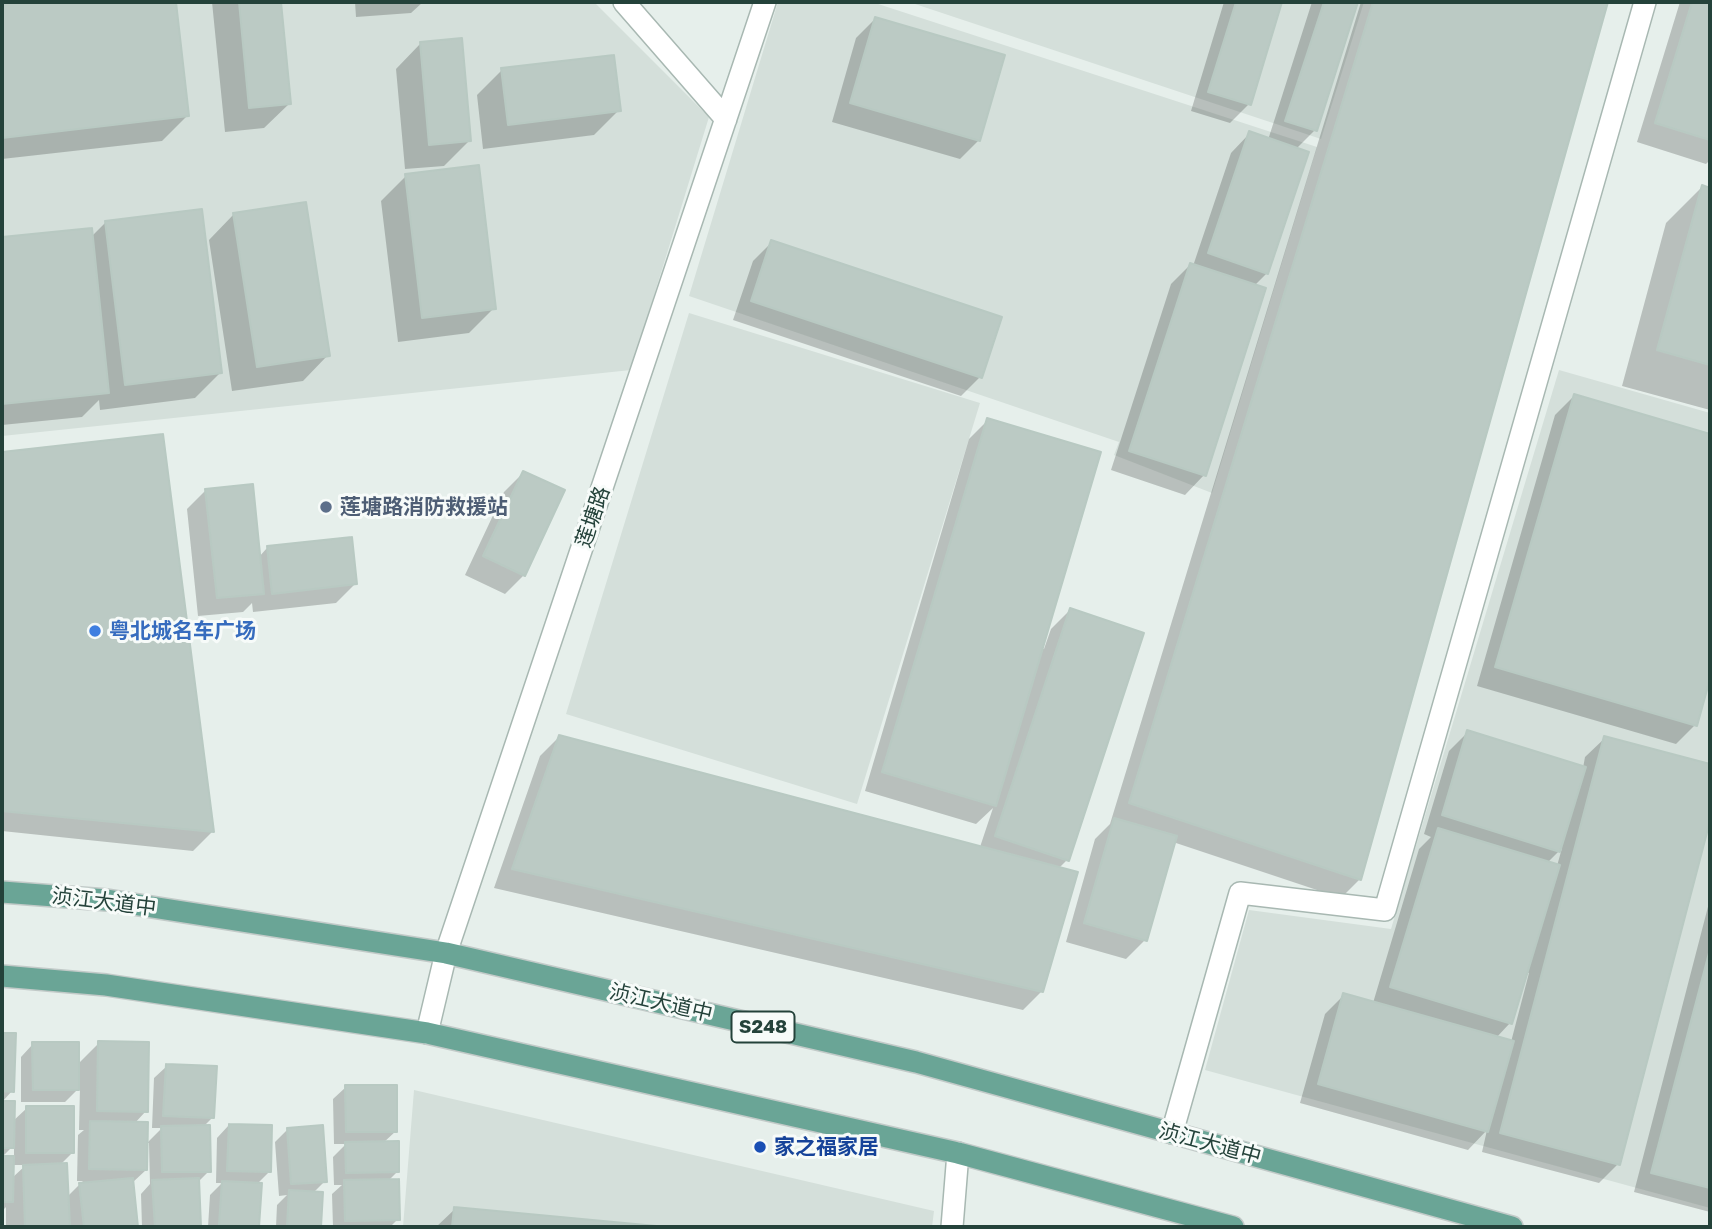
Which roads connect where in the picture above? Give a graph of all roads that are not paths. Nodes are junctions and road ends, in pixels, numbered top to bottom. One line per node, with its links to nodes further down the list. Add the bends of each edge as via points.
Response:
1 (624, 2): 4 (street)
2 (765, 2): 4 (street, 莲塘路)
3 (1644, 2): 9 (street, via 1385,910 1240,893)
4 (726, 119): 6 (street, 莲塘路)
5 (2, 892): 6 (main road, 浈江大道中 / S248, via 107,900)
6 (446, 953): 8 (street, 莲塘路); 9 (main road, 浈江大道中 / S248, via 916,1062)
7 (2, 976): 8 (main road, via 106,985)
8 (427, 1033): 10 (main road)
9 (1172, 1133): 14 (main road, 浈江大道中 / S248)
10 (958, 1153): 11 (main road); 12 (street)
11 (1208, 1224): 13 (main road)
12 (952, 1227)
13 (1233, 1227)
14 (1511, 1227)

